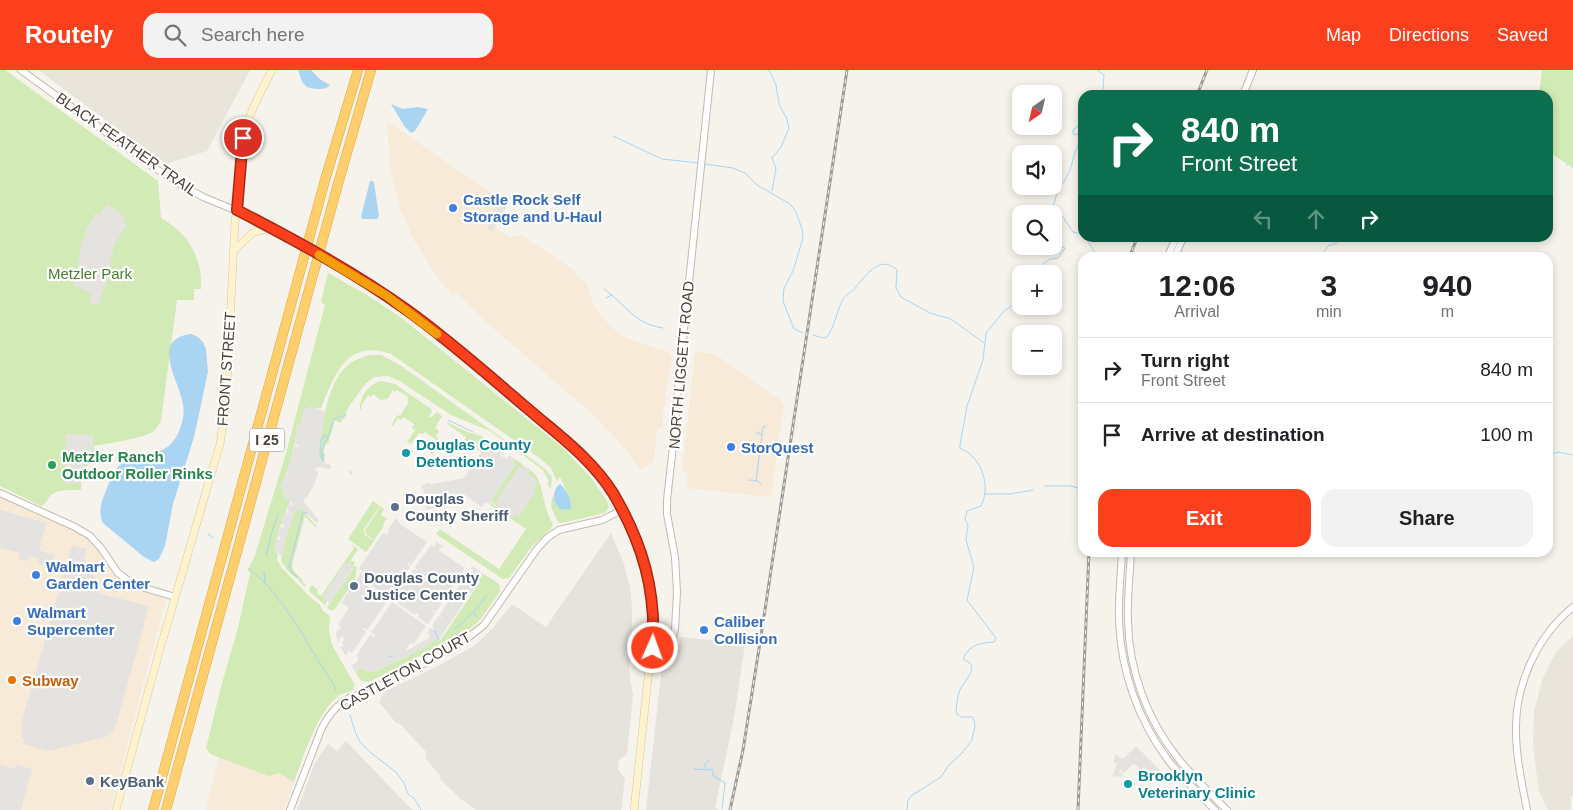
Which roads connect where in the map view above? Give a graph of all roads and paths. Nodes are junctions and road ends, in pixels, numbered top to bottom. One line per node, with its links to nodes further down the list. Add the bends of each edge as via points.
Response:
1 (21, 70): 8 (street, BLACK FEATHER TRAIL, via 176,182)
2 (272, 70): 8 (main road, FRONT STREET, via 243,138)
3 (358, 70): 19 (highway, I 25)
4 (371, 70): 20 (highway, I 25)
5 (711, 70): 17 (street, NORTH LIGGETT ROAD, via 667,500 676,568 675,629 669,641)
6 (1253, 70): 7 (street)
7 (1245, 90)
8 (237, 210): 9 (main road); 10 (main road, FRONT STREET)
9 (270, 228): 10 (main road, via 252,233); 12 (main road, bridge, via 381,293 421,321 569,442 597,471)
10 (233, 252): 15 (main road, FRONT STREET, via 222,430)
11 (0, 493): 15 (street, via 90,536 129,581)
12 (622, 510): 17 (main road, via 636,538 648,575 654,610); 21 (street, CASTLETON COURT, via 602,520 567,527 553,534 537,549 492,615 472,635 425,664 355,695 336,708 320,730)
13 (1122, 557): 23 (street, via 1119,628 1132,691 1146,725 1164,754)
14 (1131, 557): 24 (street, via 1129,635 1145,702 1176,755)
15 (175, 597): 18 (main road, FRONT STREET)
16 (1573, 607): 25 (street, via 1539,646 1519,696 1516,738)
17 (653, 641): 22 (main road)
18 (116, 810)
19 (153, 810)
20 (166, 810)
21 (290, 810)
22 (634, 810)
23 (1215, 810)
24 (1227, 810)
25 (1527, 810)

